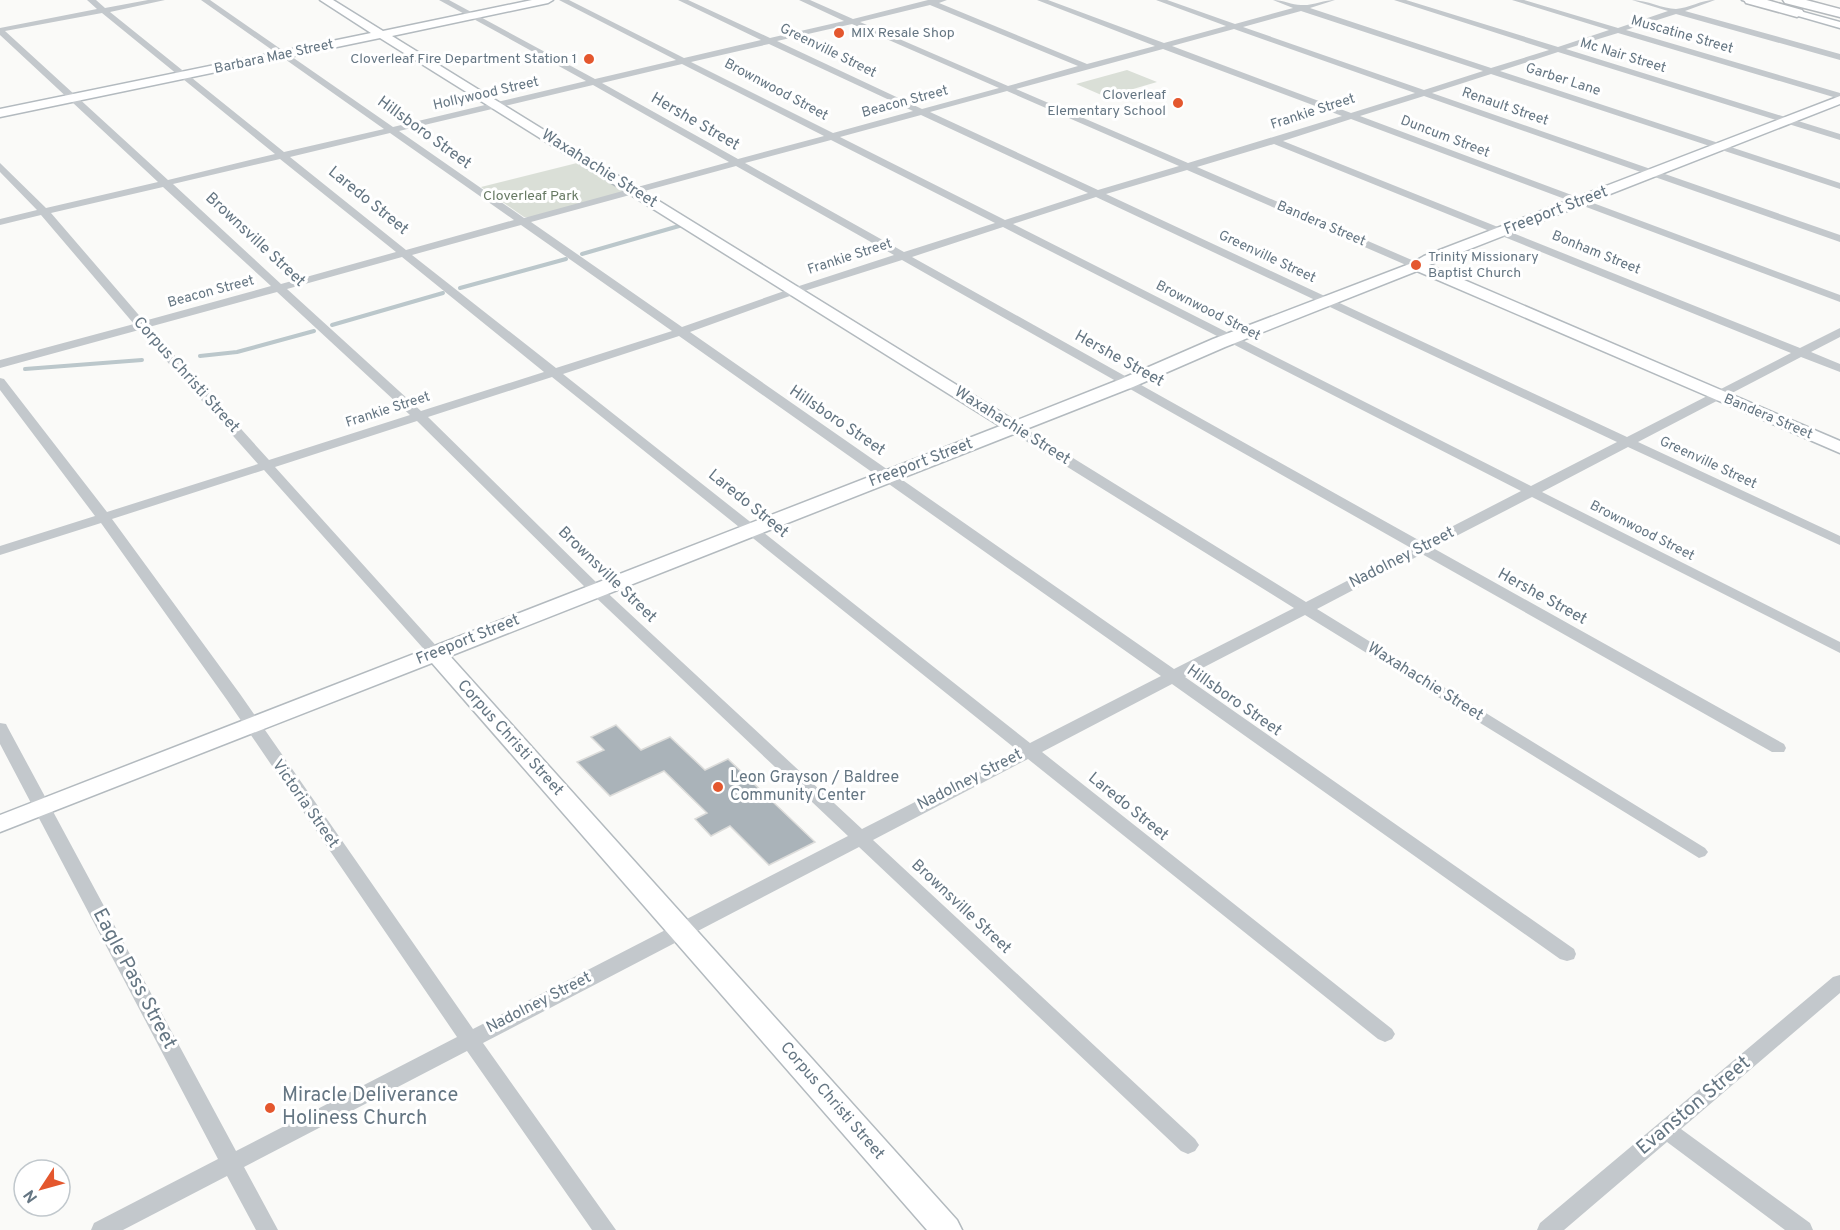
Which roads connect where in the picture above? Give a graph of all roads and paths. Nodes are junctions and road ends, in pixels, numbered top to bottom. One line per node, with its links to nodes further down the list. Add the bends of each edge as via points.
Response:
1 (91, 0): 25 (street, Laredo Street)
2 (161, 0): 25 (street)
3 (205, 0): 38 (street, Hillsboro Street)
4 (325, 0): 34 (street, Waxahachie Street)
5 (443, 0): 28 (street, Hershe Street)
6 (548, 0): 28 (street, Barbara Mae Street)
7 (563, 0): 40 (street, Brownwood Street)
8 (682, 0): 35 (street, Greenville Street)
9 (803, 0): 29 (street, Bandera Street)
10 (943, 0): 21 (street, Hollywood Street)
11 (1041, 0): 36 (street, Duncum Street)
12 (1160, 0): 31 (street, Renault Street)
13 (1277, 0): 24 (street, Garber Lane)
14 (1331, 0): 24 (street, Beacon Street)
15 (1398, 0): 37 (street, Mc Nair Street)
16 (1516, 0): 33 (street, Muscatine Street)
17 (1636, 0): 26 (street)
18 (1711, 0): 26 (street, Frankie Street)
19 (1749, 0): 23 (highway)
20 (1828, 0): 22 (highway)
21 (928, 1): 29 (street, Hollywood Street); 41 (street)
22 (1840, 3)
23 (1794, 7): 27 (highway); 30 (street)
24 (1301, 8): 31 (street, Beacon Street); 42 (street, Garber Lane)
25 (103, 11): 32 (street); 43 (street, Laredo Street)
26 (1676, 11): 33 (street, Frankie Street); 39 (street)
27 (1840, 13)
28 (471, 16): 34 (street, Barbara Mae Street); 44 (street, Hershe Street)
29 (854, 21): 35 (street, Hollywood Street); 45 (street, Bandera Street)
30 (1840, 25)
31 (1234, 26): 36 (street, Beacon Street); 46 (street, Renault Street)
32 (0, 30): 47 (street, Brownsville Street)
33 (1616, 30): 37 (street, Frankie Street); 48 (street, Muscatine Street)
34 (381, 35): 38 (street, Barbara Mae Street); 49 (street, Waxahachie Street)
35 (771, 40): 40 (street, Hollywood Street); 50 (street, Greenville Street)
36 (1162, 46): 41 (street, Beacon Street); 52 (street, Duncum Street)
37 (1557, 50): 42 (street, Frankie Street); 53 (street, Mc Nair Street)
38 (283, 55): 43 (street, Barbara Mae Street); 54 (street, Hillsboro Street)
39 (1840, 57)
40 (686, 60): 44 (street, Hollywood Street); 55 (street, Brownwood Street)
41 (1088, 66): 45 (street, Beacon Street)
42 (1492, 71): 46 (street, Frankie Street); 58 (street, Garber Lane)
43 (181, 76): 47 (street, Barbara Mae Street); 59 (street, Laredo Street)
44 (594, 82): 49 (street, Hollywood Street); 60 (street, Hershe Street)
45 (1007, 89): 50 (street, Beacon Street); 62 (street, Bandera Street)
46 (1424, 93): 52 (street, Frankie Street); 63 (street, Renault Street)
47 (73, 98): 51 (street, Barbara Mae Street); 64 (street, Brownsville Street)
48 (1840, 98): 53 (street, Freeport Street)
49 (498, 105): 54 (street, Hollywood Street); 66 (street, Waxahachie Street)
50 (921, 112): 55 (street, Beacon Street); 67 (street, Greenville Street)
51 (0, 113)
52 (1351, 116): 57 (street, Frankie Street); 68 (street, Duncum Street)
53 (1786, 120): 56 (street, Mc Nair Street); 58 (street, Freeport Street)
54 (393, 129): 59 (street, Hollywood Street); 70 (street, Hillsboro Street)
55 (832, 136): 60 (street, Beacon Street); 72 (street, Brownwood Street)
56 (1840, 137)
57 (1274, 141): 62 (street, Frankie Street); 73 (street, Bonham Street)
58 (1720, 146): 63 (street, Freeport Street); 65 (street, Garber Lane)
59 (284, 155): 64 (street, Hollywood Street); 75 (street, Laredo Street)
60 (734, 163): 66 (street, Beacon Street); 76 (street, Hershe Street)
61 (0, 166): 69 (street, Corpus Christi Street)
62 (1190, 167): 67 (street, Frankie Street); 77 (street, Bandera Street)
63 (1652, 173): 68 (street, Freeport Street); 74 (street, Renault Street)
64 (168, 182): 69 (street, Hollywood Street); 78 (street, Brownsville Street)
65 (1840, 186)
66 (633, 191): 70 (street, Beacon Street); 79 (street, Waxahachie Street)
67 (1096, 194): 72 (street, Frankie Street); 81 (street, Greenville Street)
68 (1579, 202): 73 (street, Freeport Street); 80 (street, Duncum Street)
69 (44, 212): 71 (street, Hollywood Street); 82 (street, Corpus Christi Street)
70 (521, 221): 75 (street, Beacon Street); 83 (street, Hillsboro Street)
71 (0, 222)
72 (1004, 224): 76 (street, Frankie Street); 85 (street, Brownwood Street)
73 (1502, 232): 77 (street, Freeport Street); 86 (street, Bonham Street)
74 (1840, 239)
75 (404, 253): 78 (street, Beacon Street); 89 (street, Laredo Street)
76 (901, 256): 79 (street, Frankie Street); 91 (street, Hershe Street)
77 (1417, 266): 81 (street, Freeport Street); 92 (street, Bandera Street)
78 (279, 288): 82 (street, Beacon Street); 93 (street, Brownsville Street)
79 (794, 291): 83 (street, Frankie Street); 94 (street, Waxahachie Street)
80 (1840, 299)
81 (1326, 301): 85 (street, Freeport Street); 95 (street, Greenville Street)
82 (142, 326): 87 (street, Beacon Street); 97 (street, Corpus Christi Street)
83 (680, 332): 89 (street, Frankie Street); 98 (street, Hillsboro Street)
84 (1840, 332): 86 (street, Nadolney Street)
85 (1230, 339): 91 (street, Freeport Street); 99 (street, Brownwood Street)
86 (1801, 352): 88 (street, Bonham Street); 92 (street, Nadolney Street)
87 (0, 364)
88 (1840, 368)
89 (554, 373): 93 (street, Frankie Street); 101 (street, Laredo Street)
90 (0, 382): 100 (street, Victoria Street)
91 (1127, 383): 94 (street, Freeport Street); 103 (street, Hershe Street)
92 (1718, 395): 95 (street, Nadolney Street); 96 (street, Bandera Street)
93 (419, 416): 97 (street, Frankie Street); 105 (street, Brownsville Street)
94 (1013, 427): 98 (street, Freeport Street); 106 (street, Waxahachie Street)
95 (1627, 442): 99 (street, Nadolney Street); 102 (street, Greenville Street)
96 (1840, 448)
97 (267, 465): 100 (street, Frankie Street); 108 (street, Corpus Christi Street)
98 (888, 476): 101 (street, Freeport Street); 109 (street, Hillsboro Street)
99 (1531, 492): 103 (street, Nadolney Street); 107 (street, Brownwood Street)
100 (104, 518): 104 (street, Frankie Street); 110 (street, Victoria Street)
101 (750, 529): 105 (street, Freeport Street); 113 (street, Laredo Street)
102 (1840, 542)
103 (1421, 548): 106 (street, Nadolney Street); 112 (street, Hershe Street)
104 (0, 551)
105 (595, 590): 108 (street, Freeport Street); 116 (street, Brownsville Street)
106 (1305, 608): 109 (street, Nadolney Street); 117 (street, Waxahachie Street)
107 (1840, 648)
108 (435, 653): 110 (street, Freeport Street); 118 (street, Corpus Christi Street)
109 (1171, 677): 113 (street, Nadolney Street); 119 (street, Hillsboro Street)
110 (251, 725): 114 (street, Freeport Street); 122 (street, Victoria Street)
111 (0, 728): 114 (street, Eagle Pass Street)
112 (1778, 748)
113 (1028, 751): 116 (street, Nadolney Street); 121 (street, Laredo Street)
114 (42, 807): 115 (street, Freeport Street); 125 (street, Eagle Pass Street)
115 (0, 824)
116 (860, 837): 118 (street, Nadolney Street); 124 (street, Brownsville Street)
117 (1699, 852)
118 (681, 931): 122 (street, Nadolney Street); 129 (street, Corpus Christi Street)
119 (1567, 954)
120 (1840, 982): 123 (street, Evanston Street)
121 (1385, 1034)
122 (469, 1039): 125 (street, Nadolney Street); 128 (street, Victoria Street)
123 (1667, 1130): 130 (street, Evanston Street); 131 (street)
124 (1188, 1145)
125 (231, 1162): 126 (street, Nadolney Street); 127 (street, Eagle Pass Street)
126 (102, 1230)
127 (267, 1230)
128 (605, 1230)
129 (946, 1230)
130 (1548, 1230)
131 (1802, 1230)

